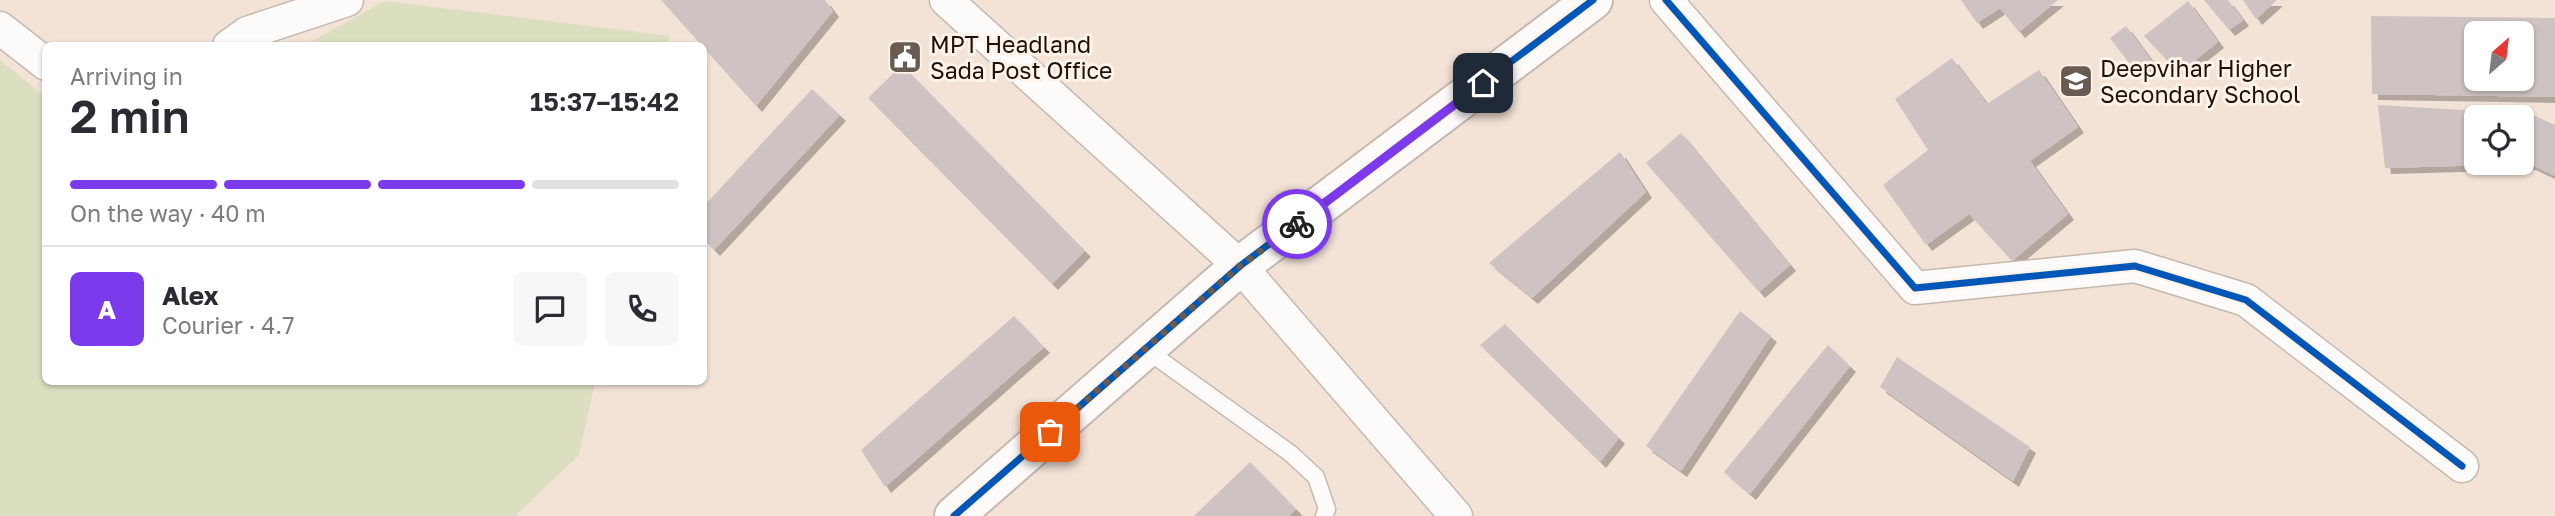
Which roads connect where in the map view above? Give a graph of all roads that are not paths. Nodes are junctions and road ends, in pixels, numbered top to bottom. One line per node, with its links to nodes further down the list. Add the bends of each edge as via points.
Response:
1 (347, 0): 6 (street, via 247,33)
2 (946, 0): 8 (street)
3 (1593, 0): 8 (street)
4 (1666, 0): 10 (street, via 1915,288 2135,266 2246,300)
5 (0, 28): 7 (street)
6 (235, 42)
7 (42, 61)
8 (1240, 266): 9 (street); 13 (street)
9 (1145, 349): 11 (street); 12 (lane, via 1290,453 1315,477 1327,509)
10 (2462, 466)
11 (954, 516)
12 (1324, 516)
13 (1456, 516)

